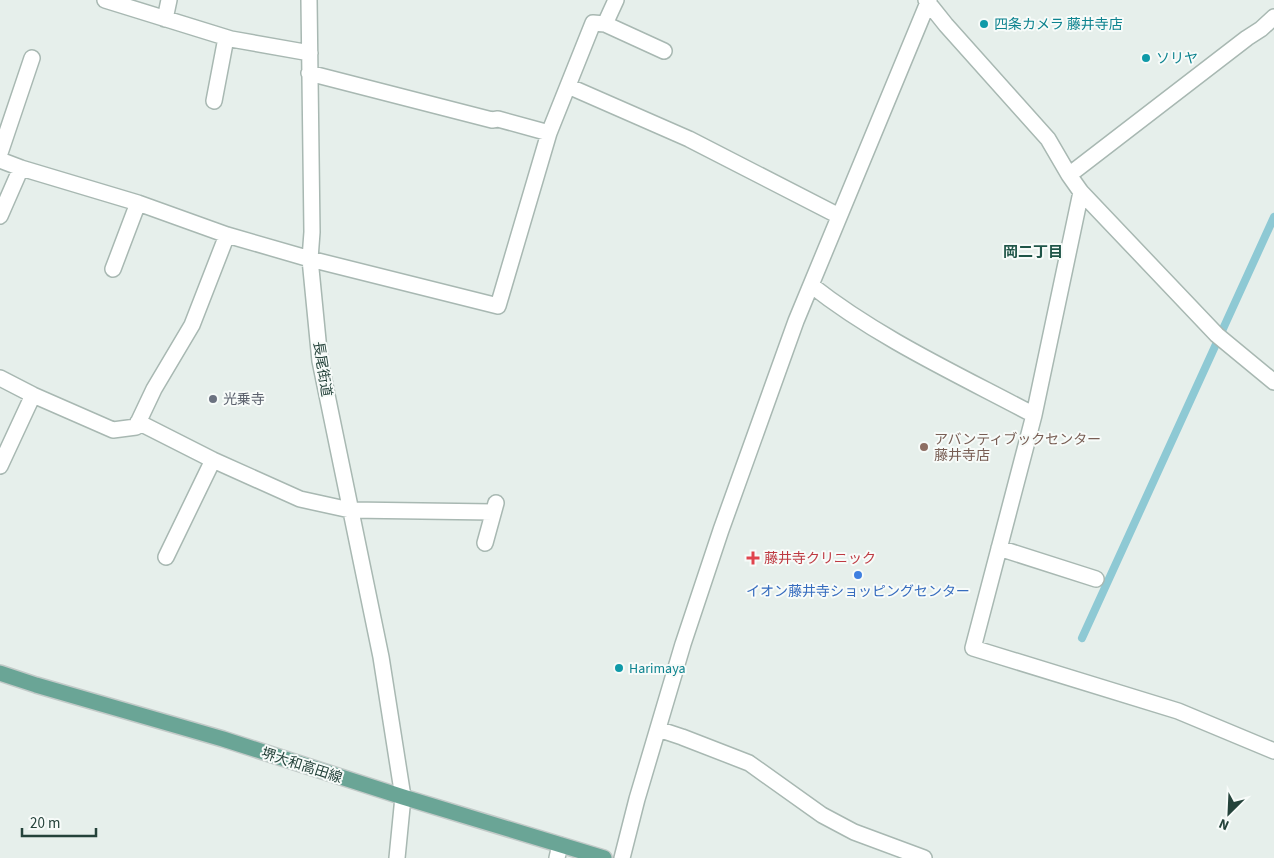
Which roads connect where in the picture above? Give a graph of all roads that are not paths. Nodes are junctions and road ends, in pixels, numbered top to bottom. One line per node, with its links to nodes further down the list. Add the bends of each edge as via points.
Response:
1 (104, 0): 7 (street)
2 (169, 0): 7 (street)
3 (309, 0): 11 (street, 長尾街道)
4 (616, 0): 8 (street)
5 (928, 1): 20 (street, via 1048,139); 24 (street)
6 (1274, 17): 20 (street)
7 (165, 19): 9 (street)
8 (605, 24): 10 (street); 14 (street, via 593,23)
9 (226, 38): 11 (street); 15 (street)
10 (664, 51)
11 (310, 53): 13 (street, 長尾街道)
12 (32, 58): 17 (street)
13 (309, 73): 16 (street); 26 (street, 長尾街道)
14 (568, 86): 16 (street); 24 (street, via 689,139)
15 (214, 101)
16 (549, 133): 26 (street, via 498,306)
17 (0, 153)
18 (0, 160): 19 (street)
19 (21, 168): 22 (street); 23 (street)
20 (1068, 175): 21 (street)
21 (1080, 192): 30 (street, via 1218,335); 32 (street)
22 (138, 203): 25 (street); 27 (street)
23 (0, 216)
24 (839, 216): 28 (street)
25 (226, 235): 26 (street); 33 (street, via 192,325)
26 (310, 260): 36 (street, 長尾街道, via 320,362)
27 (113, 269)
28 (811, 285): 32 (street, via 833,303 899,343); 42 (street, via 721,530)
29 (0, 378): 31 (street)
30 (1274, 382)
31 (33, 395): 33 (street, via 114,430 136,427); 35 (street)
32 (1034, 415): 38 (street)
33 (138, 422): 34 (street)
34 (213, 460): 36 (street, via 300,499); 39 (street)
35 (0, 466)
36 (350, 510): 37 (street, via 494,508); 44 (street, 長尾街道, via 381,657)
37 (485, 542)
38 (999, 548): 40 (street); 43 (street, via 973,648 1178,711)
39 (166, 557)
40 (1096, 579)
41 (0, 673): 44 (main road, 堺大和高田線)
42 (658, 729): 48 (street); 49 (street, via 749,763 822,815 854,832)
43 (1274, 751)
44 (403, 797): 45 (main road, 堺大和高田線); 46 (street, 長尾街道)
45 (558, 851): 47 (main road, 堺大和高田線)
46 (397, 858)
47 (604, 858)
48 (622, 858)
49 (924, 858)

